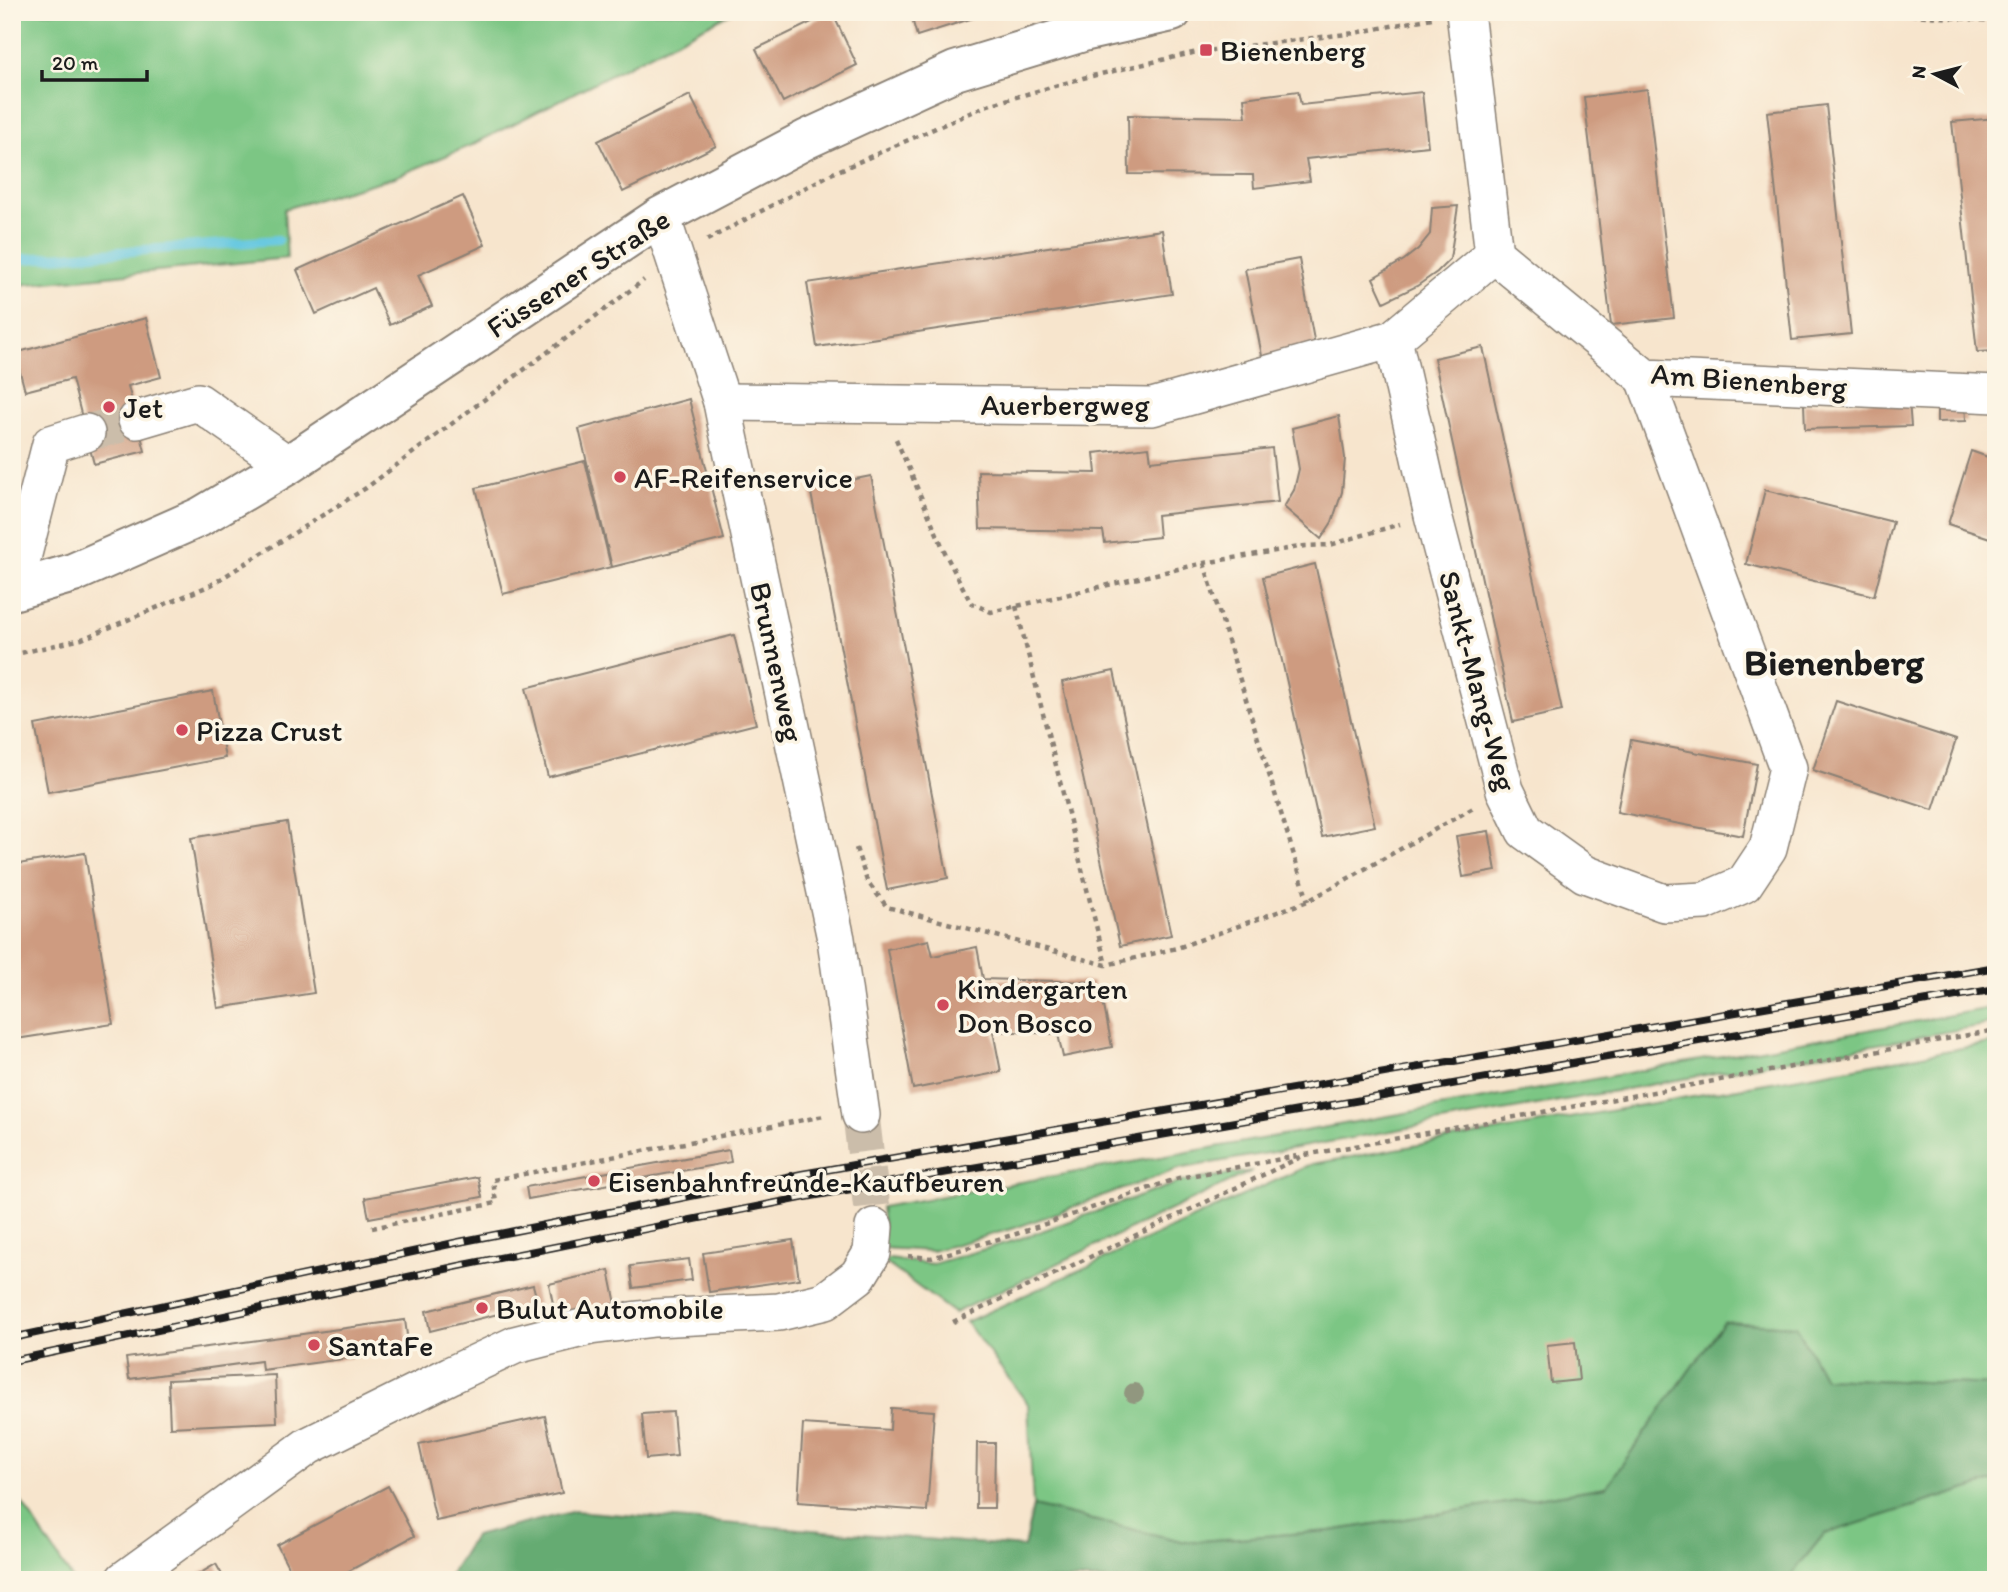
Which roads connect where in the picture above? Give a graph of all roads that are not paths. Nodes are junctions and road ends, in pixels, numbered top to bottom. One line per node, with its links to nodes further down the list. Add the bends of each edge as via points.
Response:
1 (1172, 12): 3 (main road, Füssener Straße, via 1083,32 955,71 807,139)
2 (1465, 12): 4 (street)
3 (662, 216): 8 (street, Brunnenweg); 11 (main road, Füssener Straße)
4 (1494, 254): 5 (street, Auerbergweg); 6 (street, Am Bienenberg)
5 (1393, 339): 6 (street, Sankt-Mang-Weg, via 1433,515 1505,790 1525,831 1585,874 1664,903 1705,901 1744,884 1769,848 1788,768); 8 (street, Auerbergweg, via 1152,407)
6 (1644, 378): 7 (street, Am Bienenberg)
7 (1996, 394)
8 (722, 402): 14 (street, Brunnenweg, via 836,939)
9 (137, 420): 11 (street, via 198,402)
10 (86, 433): 12 (street, via 51,443 21,562)
11 (288, 465): 13 (main road, Füssener Straße, via 200,517 73,573)
12 (12, 580)
13 (12, 591)
14 (861, 1115)
15 (873, 1240): 16 (street, via 858,1276 825,1301 779,1312 590,1326 515,1345 451,1374 308,1446)
16 (124, 1580)

